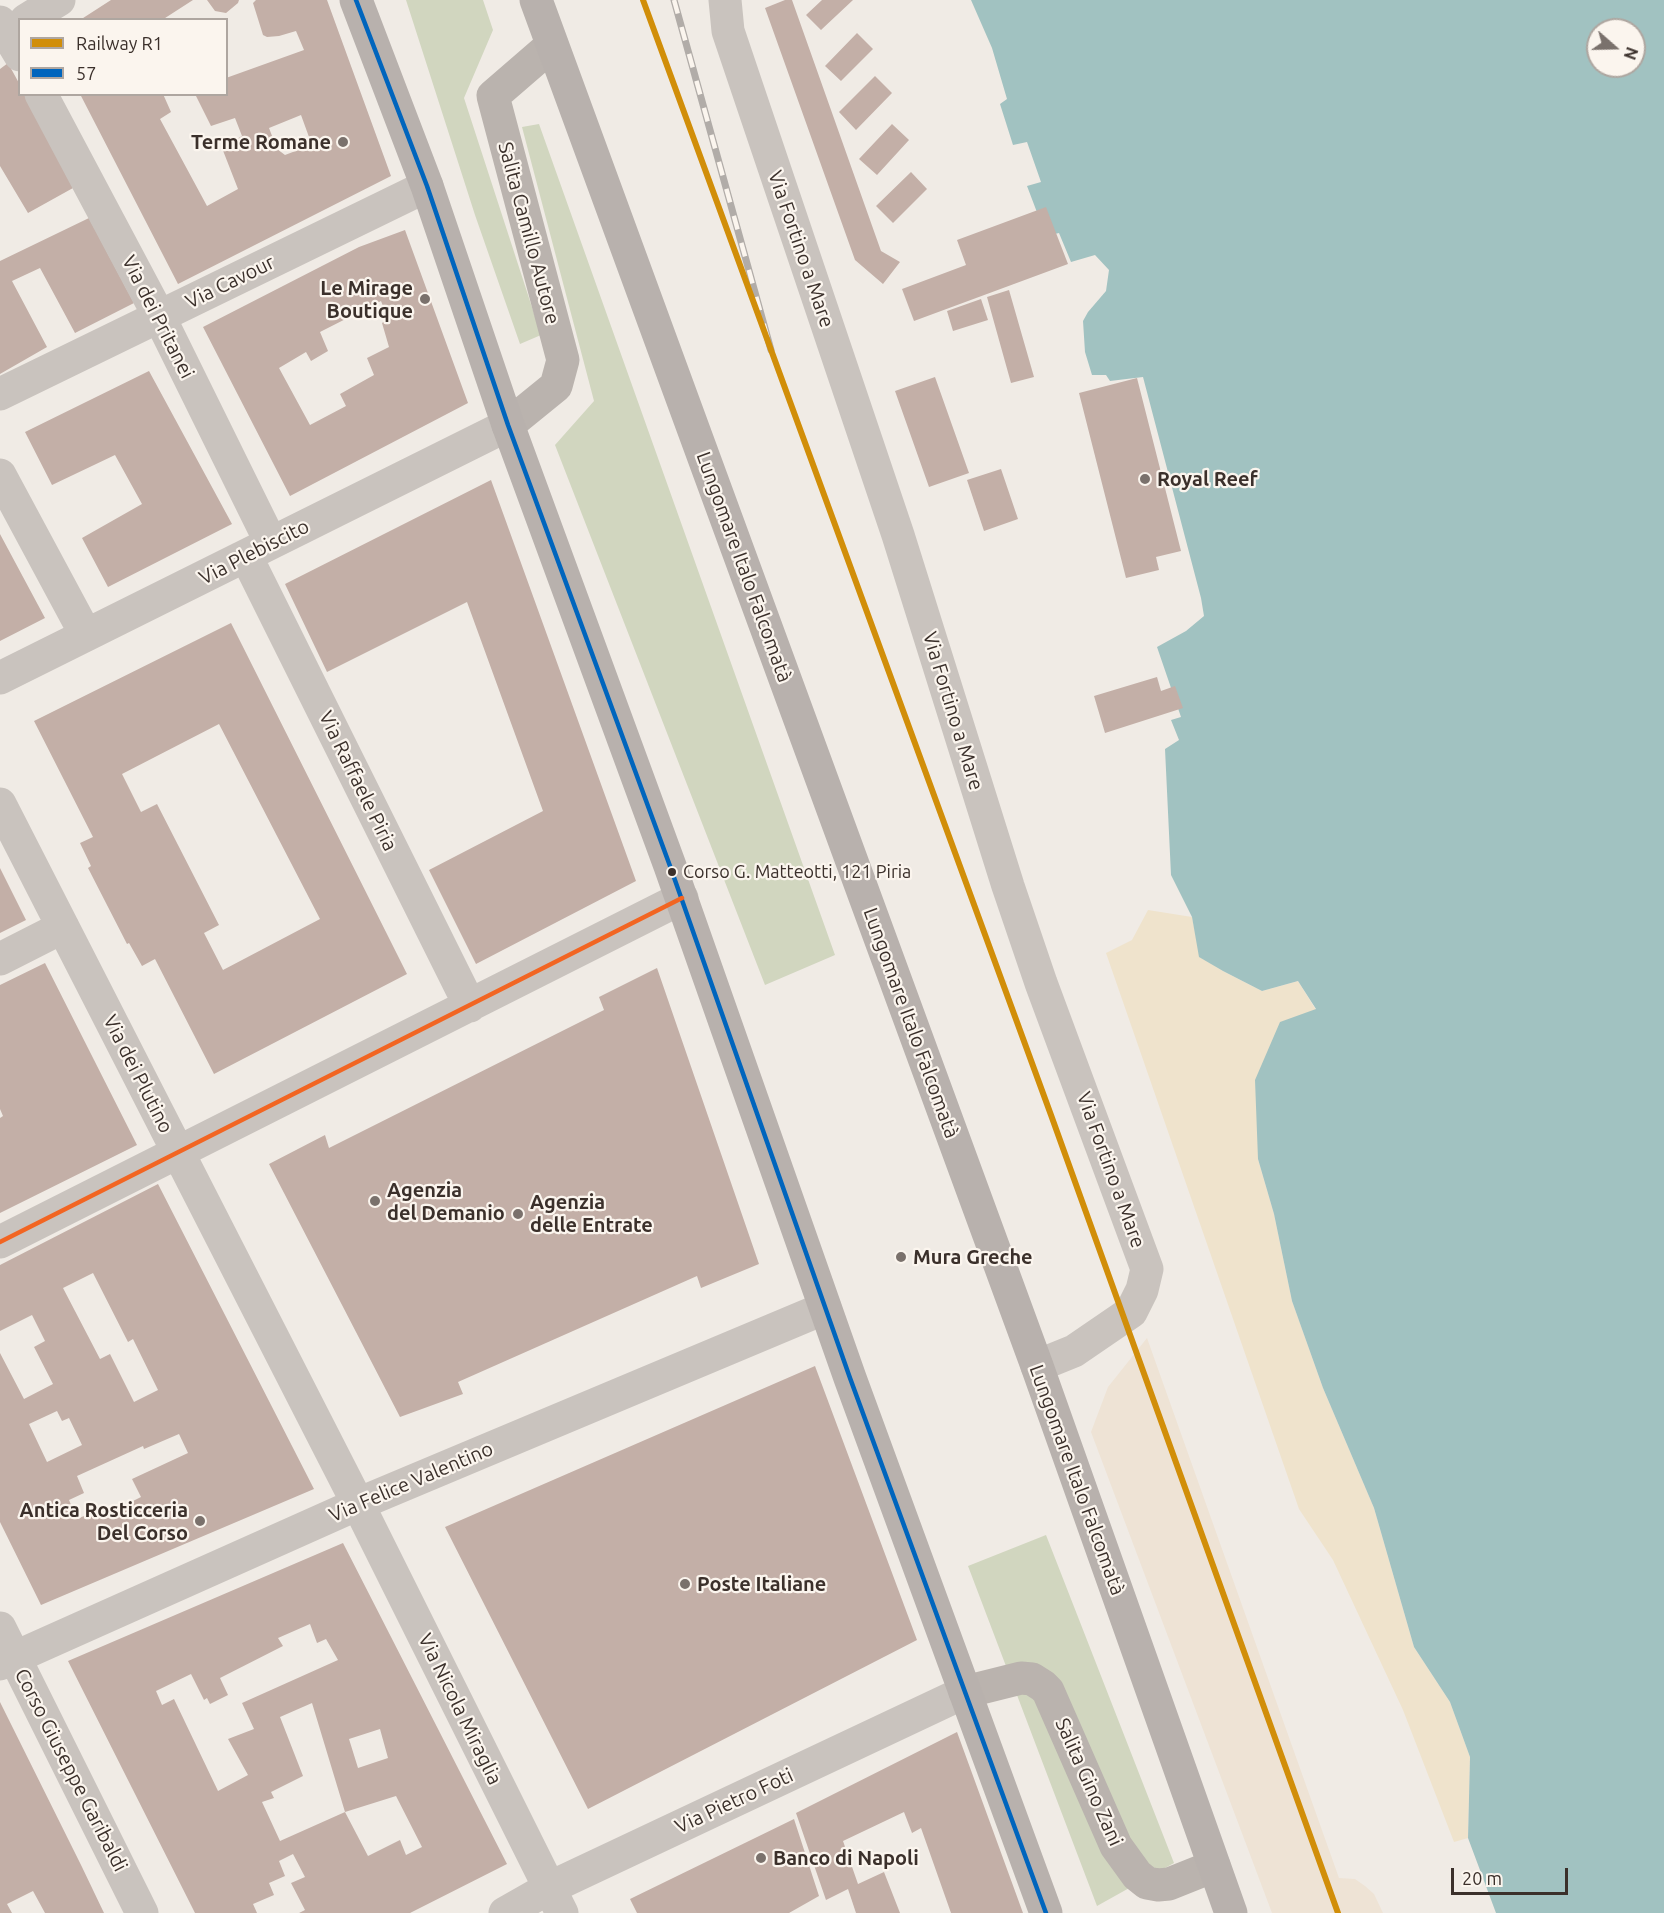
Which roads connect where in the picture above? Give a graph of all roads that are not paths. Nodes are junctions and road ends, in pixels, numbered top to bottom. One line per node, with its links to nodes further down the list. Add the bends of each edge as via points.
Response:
1 (59, 0): 5 (street)
2 (357, 0): 8 (main road)
3 (536, 0): 6 (main road, Lungomare Italo Falcomatà)
4 (725, 0): 24 (street, Via Fortino a Mare, via 728,32 898,535 1008,886 1148,1269 1131,1312 1074,1351)
5 (32, 18)
6 (552, 45): 11 (street, Salita Camillo Autore, via 493,96 563,360 556,386); 24 (main road, Lungomare Italo Falcomatà)
7 (41, 96): 9 (street, Via dei Pritanei)
8 (427, 186): 9 (street, Via Cavour); 11 (main road)
9 (159, 316): 10 (street, Via Cavour); 13 (street, Via dei Pritanei)
10 (0, 394)
11 (508, 425): 13 (street, Via Plebiscito); 17 (main road)
12 (0, 475): 14 (street)
13 (258, 549): 14 (street, Via Plebiscito); 20 (street, Via Raffaele Piria)
14 (86, 635): 15 (street, Via Plebiscito)
15 (0, 678)
16 (0, 804): 18 (street, Via dei Plutino)
17 (682, 898): 20 (street); 23 (main road)
18 (63, 927): 19 (street); 21 (street, Via dei Plutino)
19 (0, 959)
20 (470, 1006): 21 (street)
21 (178, 1152): 22 (street); 25 (street, Via dei Plutino)
22 (0, 1242)
23 (825, 1308): 25 (street, Via Felice Valentino); 27 (main road)
24 (1037, 1366): 28 (main road, Lungomare Italo Falcomatà)
25 (358, 1504): 26 (street, Via Felice Valentino); 29 (street, Via Nicola Miraglia)
26 (5, 1649): 30 (street, Corso Giuseppe Garibaldi)
27 (965, 1692): 28 (street, Salita Gino Zani, via 1020,1678 1032,1679 1048,1691 1116,1846 1147,1883 1169,1884); 29 (street, Via Pietro Foti); 32 (main road)
28 (1214, 1866): 33 (main road, Lungomare Italo Falcomatà)
29 (555, 1901): 31 (street, Via Pietro Foti)
30 (142, 1913)
31 (505, 1913)
32 (1046, 1913)
33 (1231, 1913)

